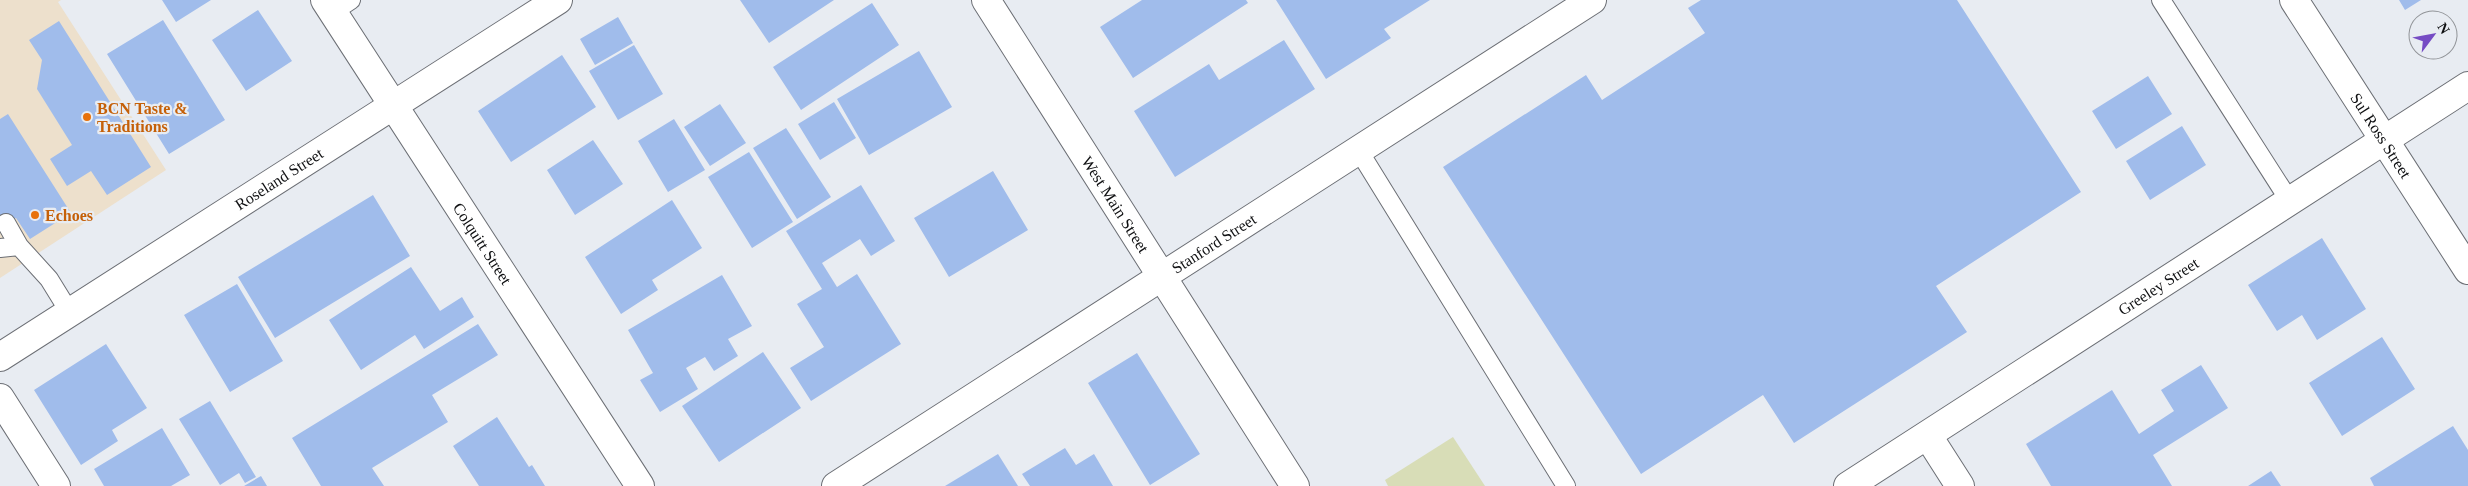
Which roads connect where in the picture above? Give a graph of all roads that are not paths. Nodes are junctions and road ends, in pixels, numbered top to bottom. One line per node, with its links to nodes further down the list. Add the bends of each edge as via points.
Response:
1 (558, 0): 8 (street, Roseland Street)
2 (986, 0): 16 (street, West Main Street)
3 (1592, 0): 10 (street, Stanford Street)
4 (2161, 0): 11 (lane)
5 (2294, 0): 9 (street, Sul Ross Street)
6 (336, 4): 8 (street, Colquitt Street)
7 (2468, 86): 9 (street, Greeley Street)
8 (393, 105): 17 (street, Roseland Street); 22 (street, Colquitt Street)
9 (2383, 139): 11 (street, Greeley Street); 15 (street, Sul Ross Street)
10 (1359, 150): 16 (street, Stanford Street); 25 (lane)
11 (2289, 200): 20 (street, Greeley Street)
12 (6, 223): 13 (lane)
13 (19, 246): 14 (lane); 17 (lane, via 49,279)
14 (0, 248)
15 (2468, 270)
16 (1164, 277): 23 (street, Stanford Street); 24 (street, West Main Street)
17 (70, 313): 18 (street, Roseland Street)
18 (0, 357)
19 (0, 398): 21 (street)
20 (1928, 436): 26 (street, Greeley Street); 27 (street)
21 (56, 486)
22 (640, 486)
23 (836, 486)
24 (1295, 486)
25 (1566, 486)
26 (1848, 486)
27 (1960, 486)

